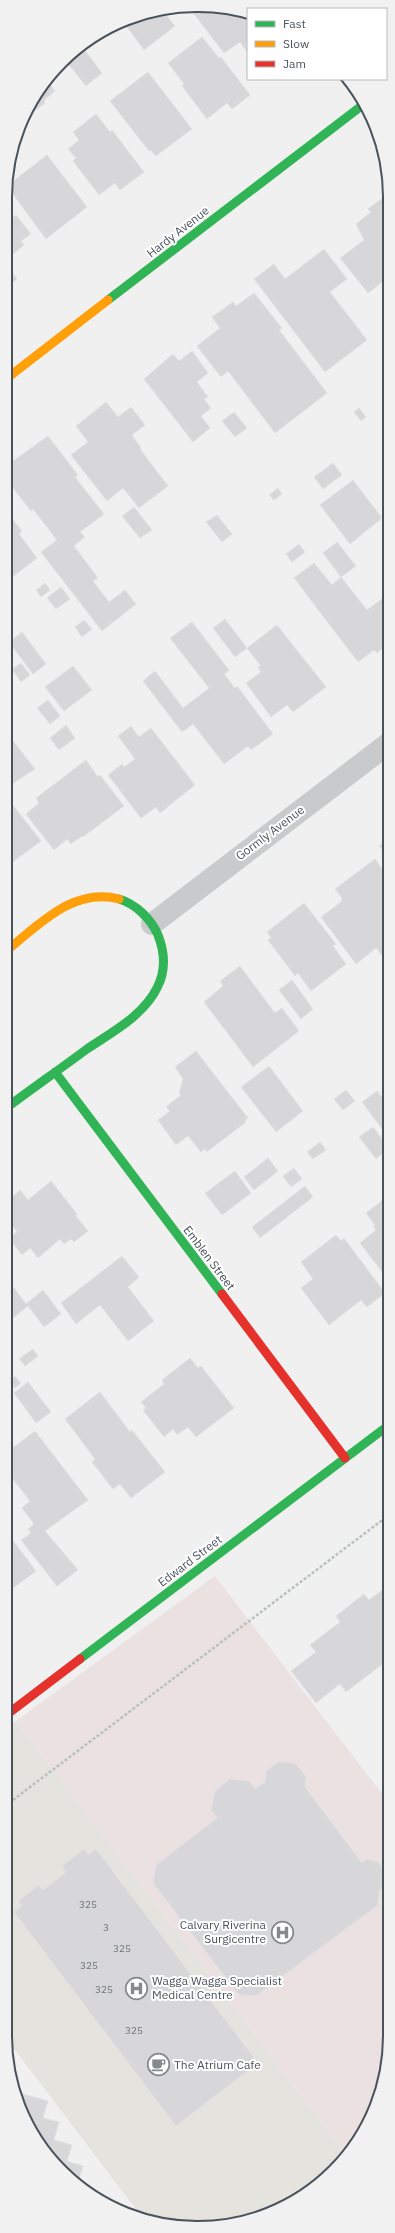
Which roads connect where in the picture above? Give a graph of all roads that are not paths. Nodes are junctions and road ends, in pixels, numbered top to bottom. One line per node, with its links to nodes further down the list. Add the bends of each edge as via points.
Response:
1 (359, 107): 2 (main road, Hardy Avenue)
2 (12, 374)
3 (383, 748): 4 (street, Gormly Avenue)
4 (152, 924): 5 (main road, via 145,915 124,900 102,896 79,899 58,910); 6 (main road, via 158,933 164,955 162,978 152,998 135,1015)
5 (12, 946)
6 (55, 1072): 7 (main road); 9 (main road, Emblen Street)
7 (12, 1104)
8 (383, 1429): 9 (main road, Edward Street)
9 (344, 1458): 10 (main road, Edward Street)
10 (12, 1711)

